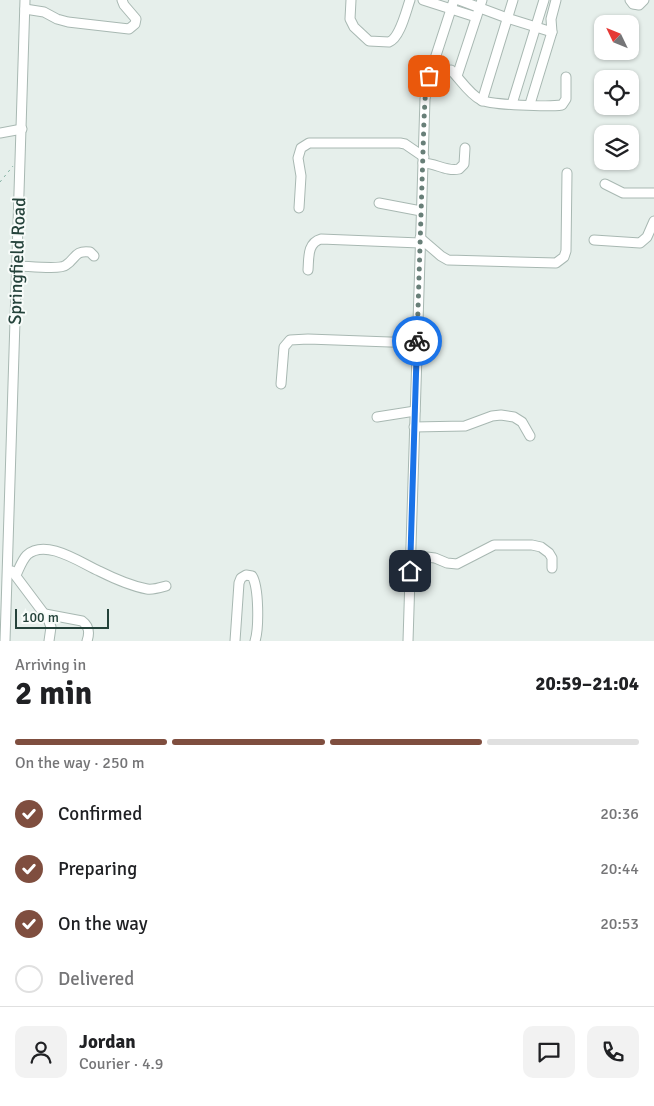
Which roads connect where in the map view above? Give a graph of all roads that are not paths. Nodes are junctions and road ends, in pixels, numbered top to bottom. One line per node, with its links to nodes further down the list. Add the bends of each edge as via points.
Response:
1 (122, 0): 12 (street, via 136,19 129,29 68,22)
2 (351, 0): 3 (street, via 350,19 354,27 369,40 392,42)
3 (410, 0)
4 (423, 0): 11 (street)
5 (513, 0): 16 (street)
6 (544, 0): 17 (street)
7 (556, 0): 18 (street, via 551,19)
8 (630, 0): 9 (street, via 639,5)
9 (644, 0)
10 (462, 1): 14 (street); 15 (street)
11 (439, 2): 13 (street)
12 (25, 4): 23 (street, Springfield Road)
13 (452, 4): 15 (street); 26 (street, via 427,85)
14 (479, 9): 15 (street); 16 (street); 20 (street, via 454,73)
15 (461, 12)
16 (507, 18): 17 (street); 20 (street)
17 (535, 27): 18 (street); 21 (street)
18 (552, 32): 22 (street)
19 (566, 77): 22 (street, via 564,104)
20 (482, 101): 21 (street)
21 (512, 104): 22 (street)
22 (530, 104)
23 (22, 129): 24 (street); 37 (street, Springfield Road)
24 (0, 133)
25 (466, 148): 26 (street, via 464,164 459,169 450,170)
26 (423, 160): 31 (street, via 400,143 309,143 302,148 298,158 301,176); 32 (street)
27 (567, 173): 34 (street, via 566,251 556,263 448,260)
28 (605, 184): 29 (street, via 623,193)
29 (654, 193)
30 (379, 203): 32 (street)
31 (299, 208)
32 (421, 211): 34 (street)
33 (654, 221): 35 (street, via 640,242)
34 (420, 240): 38 (street, via 322,239 312,246); 39 (street)
35 (594, 240)
36 (94, 256): 37 (street, via 90,252 79,253 64,267)
37 (17, 266): 46 (street, Springfield Road)
38 (308, 270)
39 (417, 343): 40 (street, via 290,340 284,347); 41 (street)
40 (281, 384)
41 (415, 411): 42 (street); 43 (street)
42 (377, 416)
43 (414, 427): 44 (street, via 465,426 501,415 522,422); 45 (street)
44 (530, 436)
45 (410, 555): 47 (street, via 457,564 494,546 532,546 541,547 549,553); 56 (street)
46 (7, 564): 48 (street); 51 (street, Springfield Road)
47 (552, 568)
48 (16, 576): 49 (street, via 28,554 43,550 62,552 129,584 147,589); 50 (street)
49 (166, 586)
50 (45, 614): 52 (street, via 51,627); 53 (street, via 82,620 89,629)
51 (5, 641)
52 (49, 641)
53 (87, 641)
54 (235, 641): 55 (street, via 238,583 246,574 252,576 256,584 258,628)
55 (255, 641)
56 (408, 641)

